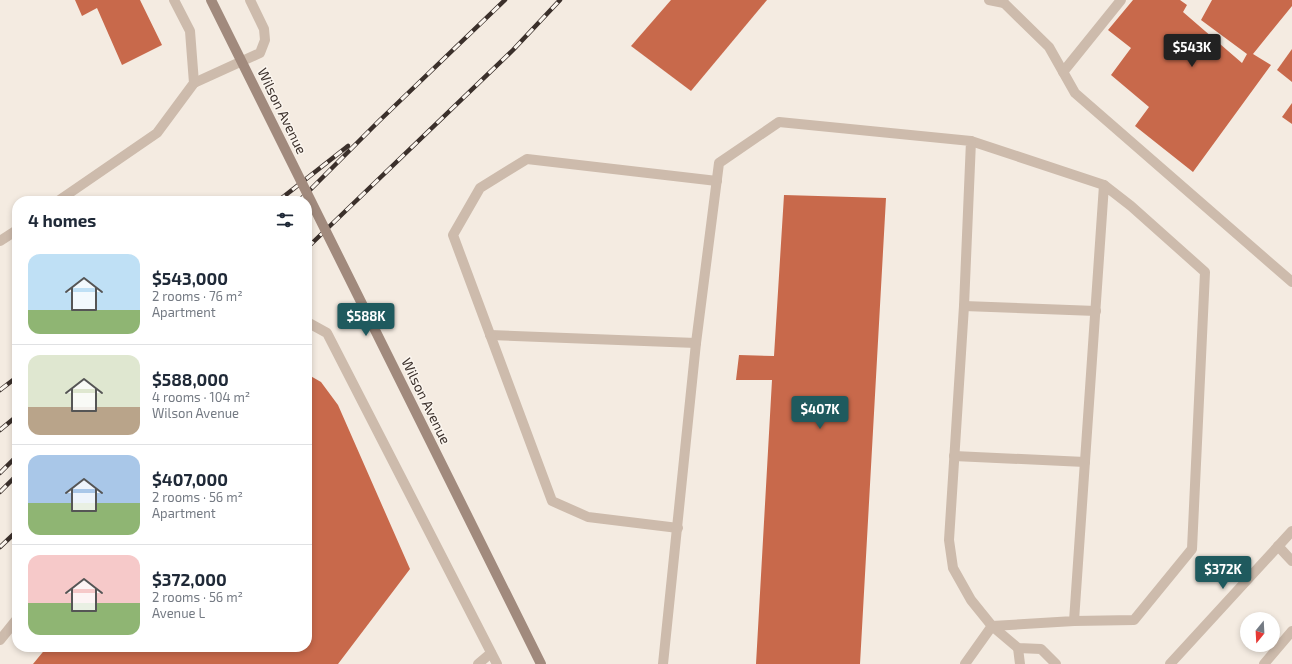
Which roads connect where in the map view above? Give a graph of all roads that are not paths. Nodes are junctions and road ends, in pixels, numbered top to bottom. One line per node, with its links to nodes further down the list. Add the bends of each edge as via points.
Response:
1 (174, 0): 8 (street, via 190,31)
2 (211, 0): 13 (main road, Wilson Avenue, bridge)
3 (250, 0): 8 (street, via 264,29 265,40 260,53)
4 (989, 0): 6 (street)
5 (1121, 0): 7 (street)
6 (1004, 1): 7 (street, via 1049,47)
7 (1063, 72): 17 (street, via 1075,93)
8 (194, 83): 12 (street, via 156,133)
9 (971, 141): 10 (street, via 779,122 719,163); 11 (street); 18 (street)
10 (717, 181): 21 (street, via 527,159 480,188 453,235); 22 (street)
11 (1104, 185): 19 (street); 29 (street, via 1205,272 1192,549 1134,620)
12 (65, 196)
13 (308, 196)
14 (312, 203): 38 (main road, Wilson Avenue, bridge)
15 (12, 233): 16 (street)
16 (0, 241)
17 (1292, 282)
18 (964, 306): 19 (street); 23 (street)
19 (1096, 311): 24 (street)
20 (312, 325): 35 (street, via 327,334)
21 (490, 335): 22 (street); 25 (street, via 552,501 588,517)
22 (696, 343): 25 (street)
23 (954, 456): 24 (street); 31 (street, via 949,540 953,568 971,600)
24 (1085, 462): 29 (street)
25 (678, 528): 39 (street)
26 (1292, 531): 27 (street)
27 (1278, 546): 28 (street); 43 (street)
28 (1292, 561)
29 (1074, 620): 31 (street)
30 (12, 625): 33 (street)
31 (992, 626): 34 (street); 40 (street)
32 (1292, 631): 44 (street)
33 (0, 640)
34 (1018, 648): 41 (street); 42 (street, via 1041,649)
35 (491, 652): 36 (street); 37 (street)
36 (478, 664)
37 (497, 664)
38 (541, 664)
39 (663, 664)
40 (965, 664)
41 (1020, 664)
42 (1056, 664)
43 (1170, 664)
44 (1264, 664)

